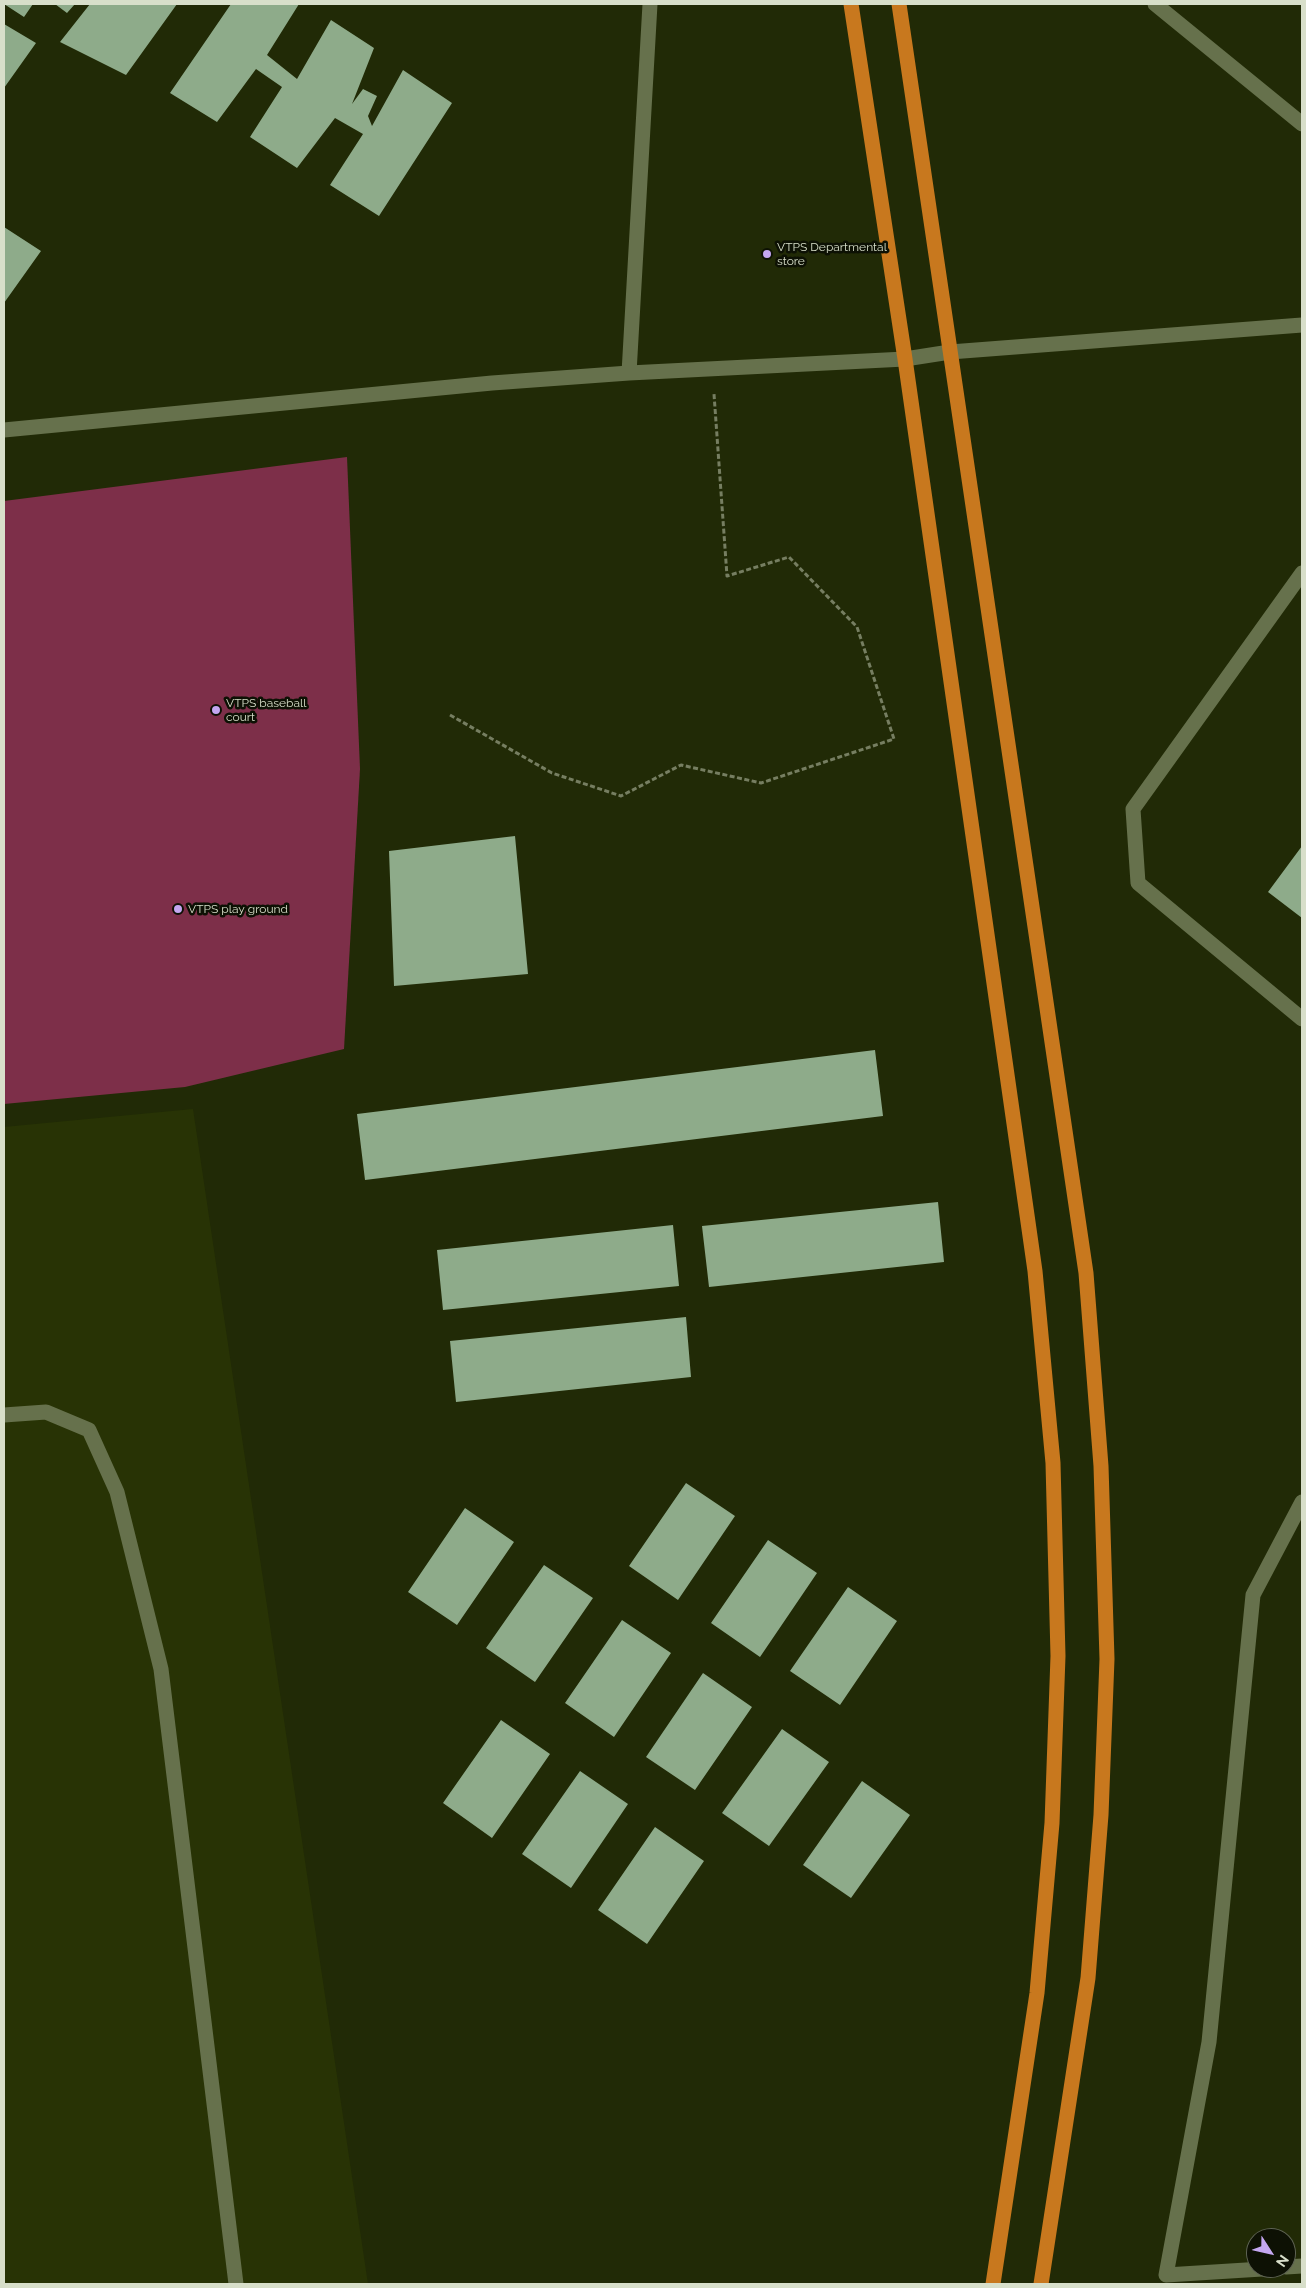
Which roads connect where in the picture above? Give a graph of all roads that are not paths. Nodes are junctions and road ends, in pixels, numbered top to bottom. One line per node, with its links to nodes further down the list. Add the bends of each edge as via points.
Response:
1 (650, 4): 9 (street)
2 (851, 4): 8 (highway)
3 (899, 4): 7 (highway)
4 (1155, 4): 5 (street)
5 (1302, 124)
6 (1302, 325): 7 (street)
7 (950, 352): 8 (street); 18 (highway, via 1086,1273 1101,1466 1107,1659 1100,1815 1088,1978)
8 (905, 359): 9 (street); 17 (highway, via 1035,1271 1053,1463 1058,1656 1052,1823 1037,1993)
9 (629, 373): 10 (street)
10 (4, 430)
11 (1302, 573): 12 (street, via 1133,809 1138,883)
12 (1302, 1019)
13 (4, 1415): 16 (street, via 46,1412 89,1430 117,1492 161,1669)
14 (1302, 1502): 15 (street, via 1253,1595 1209,2042 1166,2275)
15 (1246, 2270)
16 (236, 2284)
17 (993, 2284)
18 (1041, 2284)

